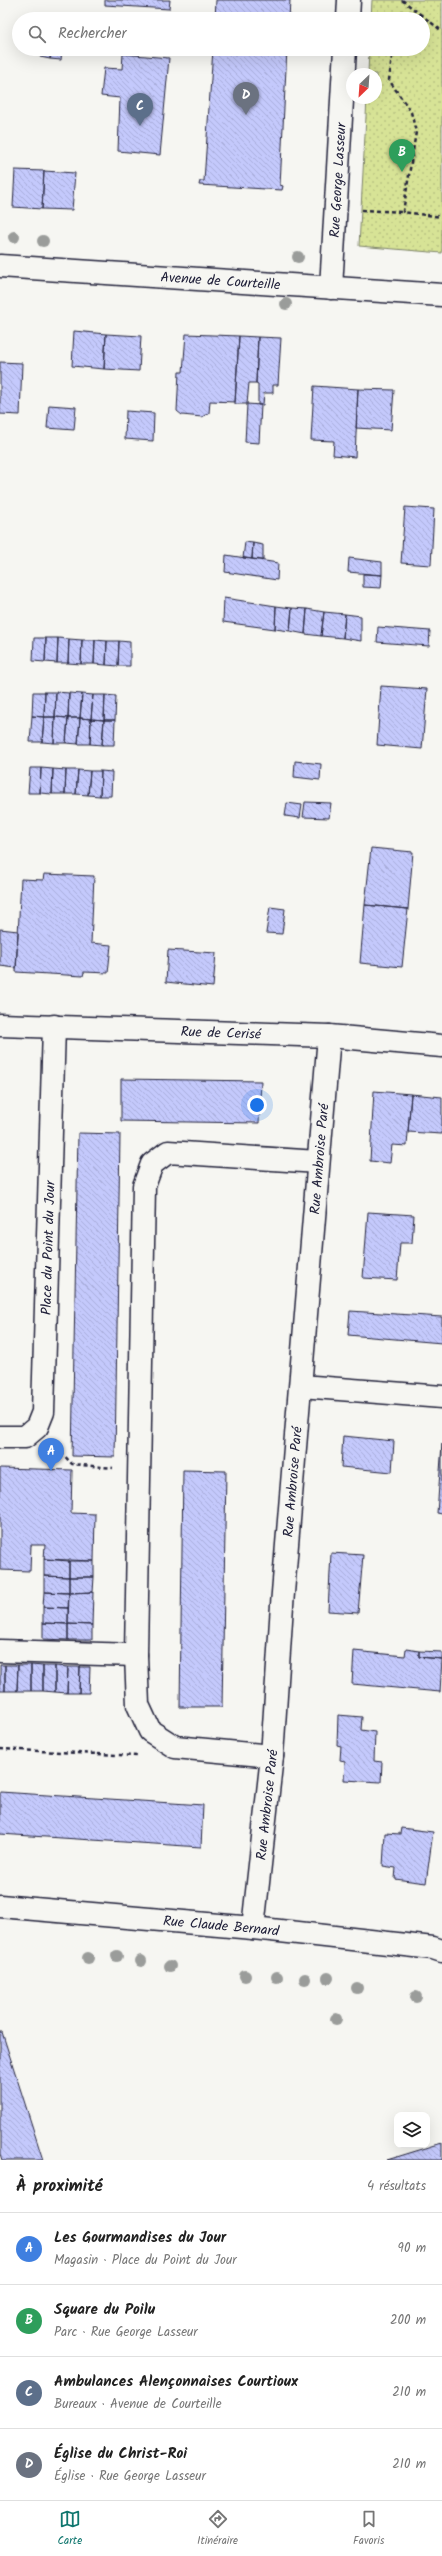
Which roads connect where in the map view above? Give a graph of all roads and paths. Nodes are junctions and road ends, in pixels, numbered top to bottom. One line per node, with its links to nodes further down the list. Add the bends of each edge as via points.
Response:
1 (349, 0): 3 (street)
2 (402, 0): 4 (path)
3 (348, 12)
4 (417, 12)
5 (430, 22): 6 (path)
6 (442, 31)
7 (345, 56): 9 (street, Rue George Lasseur)
8 (391, 56): 10 (path, via 389,80 411,112 416,132)
9 (335, 209): 10 (path); 13 (street, Rue George Lasseur)
10 (403, 212): 11 (path)
11 (442, 217)
12 (0, 266): 13 (street, Avenue de Courteille)
13 (331, 288): 14 (street, Avenue de Courteille)
14 (442, 295)
15 (0, 1025): 16 (street, Rue de Cerisé)
16 (54, 1026): 17 (street, Rue de Cerisé); 22 (street, Place du Point du Jour, via 43,1412)
17 (329, 1036): 18 (street, Rue de Cerisé); 19 (street, Rue Ambroise Paré)
18 (442, 1046)
19 (318, 1162): 20 (street, Rue Ambroise Paré); 24 (street, via 168,1152 152,1164 144,1186)
20 (301, 1386): 21 (street); 29 (street, Rue Ambroise Paré)
21 (442, 1397)
22 (37, 1427): 23 (street, via 25,1438); 24 (path, via 72,1464)
23 (0, 1437)
24 (139, 1470): 26 (street)
25 (0, 1651): 26 (street)
26 (136, 1655): 27 (street, via 138,1705 150,1731)
27 (175, 1747): 28 (path, via 148,1756); 29 (street)
28 (0, 1749)
29 (272, 1756): 31 (street, Rue Ambroise Paré)
30 (0, 1906): 31 (street, Rue Claude Bernard)
31 (253, 1928): 32 (street, Rue Claude Bernard)
32 (442, 1951)

